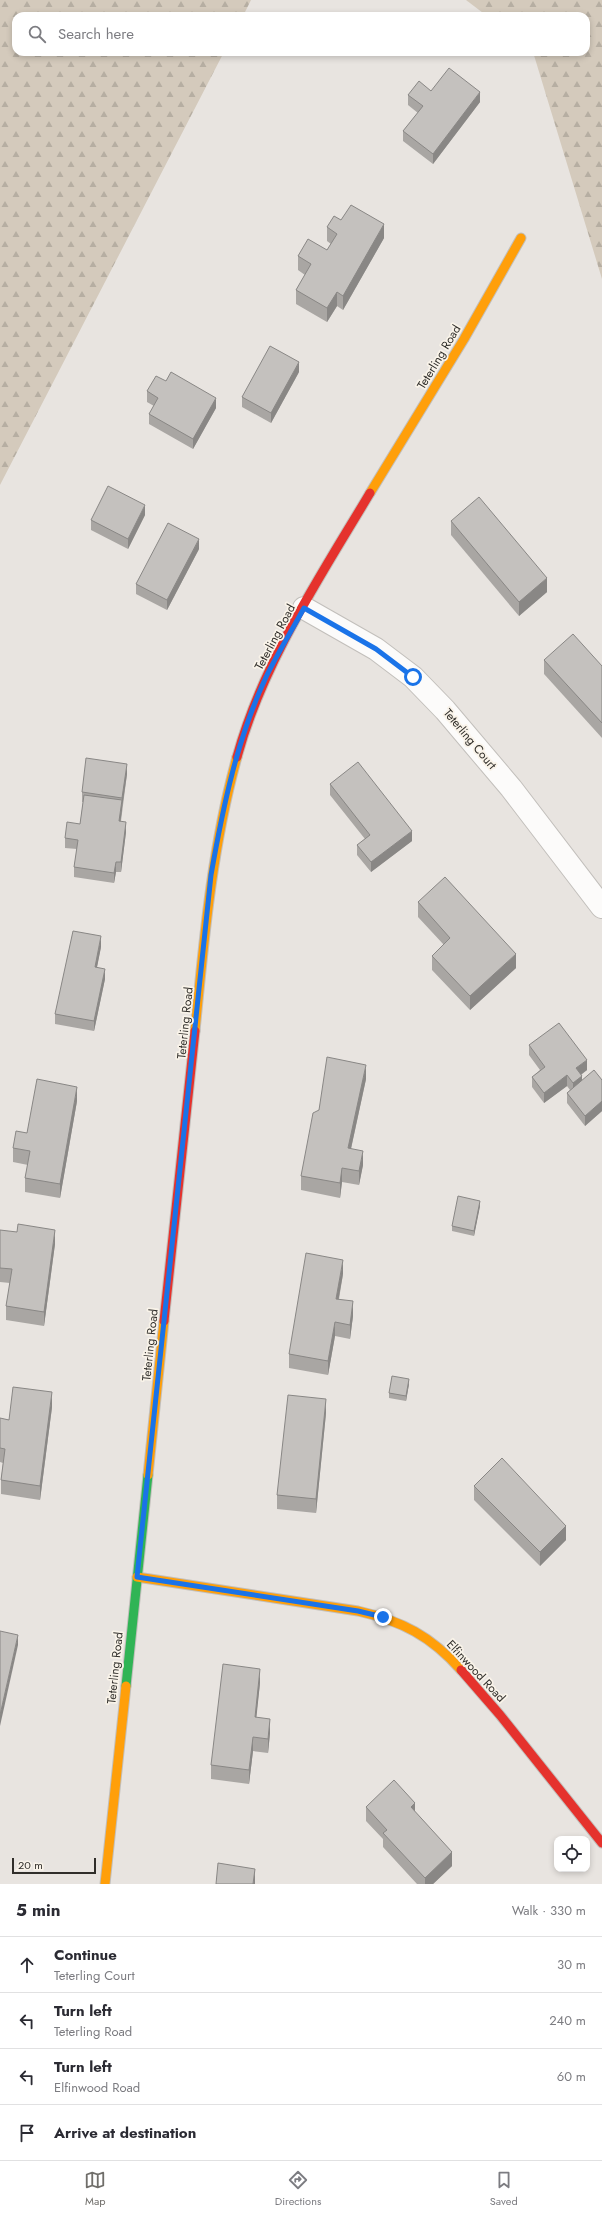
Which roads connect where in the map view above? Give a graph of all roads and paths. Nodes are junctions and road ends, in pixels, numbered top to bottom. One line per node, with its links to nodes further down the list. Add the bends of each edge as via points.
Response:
1 (521, 238): 2 (street, Teterling Road, via 487,301 329,561)
2 (304, 608): 3 (street, Teterling Court, via 376,649 418,682 511,788); 4 (street, Teterling Road, via 267,676 241,742 223,806 211,875)
3 (602, 907)
4 (137, 1577): 5 (street, Elfinwood Road, via 358,1611 383,1617 413,1630 445,1652 500,1715); 6 (street, Teterling Road)
5 (602, 1842)
6 (105, 1884)

